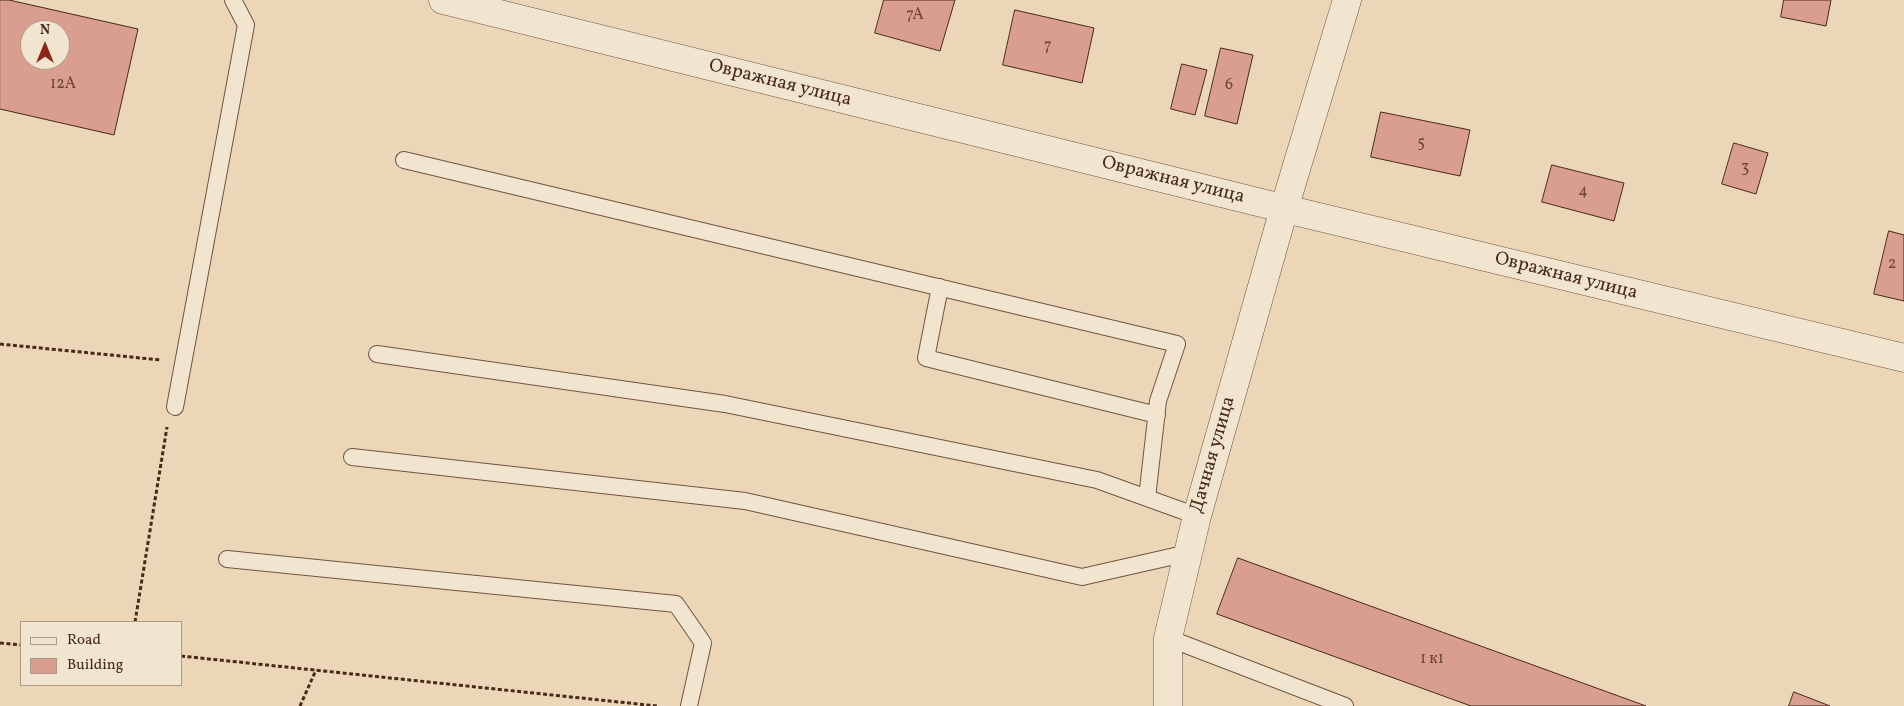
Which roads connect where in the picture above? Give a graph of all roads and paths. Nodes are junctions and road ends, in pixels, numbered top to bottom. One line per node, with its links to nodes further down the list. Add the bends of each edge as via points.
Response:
1 (233, 0): 10 (lane, via 246,24)
2 (443, 0): 5 (street, Овражная улица)
3 (1347, 0): 5 (street, Дачная улица)
4 (404, 160): 6 (lane)
5 (1284, 209): 9 (street, Овражная улица); 15 (street, Дачная улица)
6 (940, 287): 12 (lane, via 926,358); 12 (lane, via 1177,344 1158,401)
7 (0, 344): 10 (path)
8 (377, 354): 14 (lane, via 725,404 1097,480)
9 (1904, 358)
10 (183, 362): 11 (lane)
11 (175, 407): 18 (path, via 169,412)
12 (1157, 414): 14 (lane)
13 (352, 457): 16 (lane, via 745,501 1082,577)
14 (1147, 498): 15 (lane)
15 (1197, 516): 16 (street, Дачная улица)
16 (1188, 553): 19 (street, Дачная улица)
17 (227, 559): 26 (lane, via 676,604 704,643)
18 (135, 621)
19 (1168, 638): 27 (street, Дачная улица); 28 (lane)
20 (0, 643): 21 (path)
21 (20, 645)
22 (182, 656): 23 (path)
23 (316, 670): 24 (path); 25 (path)
24 (300, 706)
25 (657, 706)
26 (689, 706)
27 (1168, 706)
28 (1345, 706)

